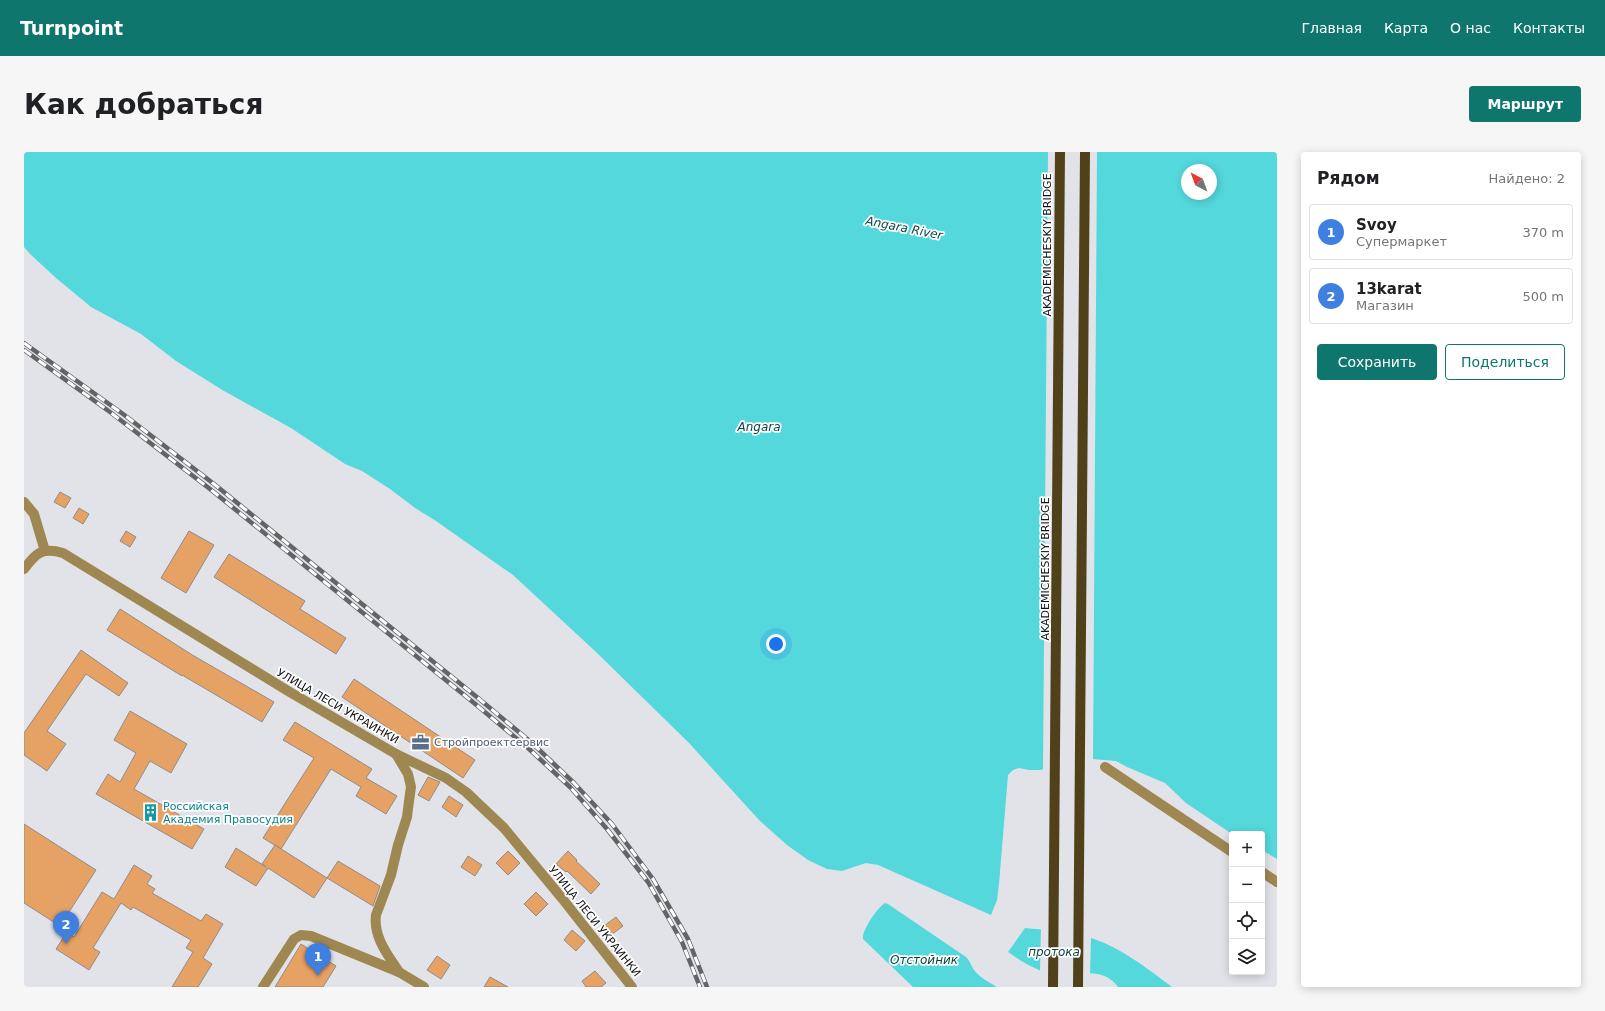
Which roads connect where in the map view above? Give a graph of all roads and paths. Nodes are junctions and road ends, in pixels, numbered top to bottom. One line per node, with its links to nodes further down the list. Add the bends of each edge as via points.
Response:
1 (1060, 152): 15 (main road, AKADEMICHESKIY BRIDGE)
2 (1085, 152): 16 (main road)
3 (24, 502): 4 (street, via 34,514)
4 (45, 550): 5 (street, via 36,554); 6 (street, УЛИЦА ЛЕСИ УКРАИНКИ, via 63,553 288,692)
5 (24, 569)
6 (396, 754): 11 (street, via 408,774 411,787 407,817 375,921 376,931 384,949); 14 (street, УЛИЦА ЛЕСИ УКРАИНКИ, via 446,778 466,792 504,828)
7 (1105, 767): 8 (street)
8 (1229, 850)
9 (1265, 874): 10 (street)
10 (1277, 882)
11 (399, 972): 12 (street, via 311,936 301,936 294,939); 13 (street)
12 (263, 987)
13 (424, 987)
14 (632, 987)
15 (1053, 987)
16 (1078, 987)

